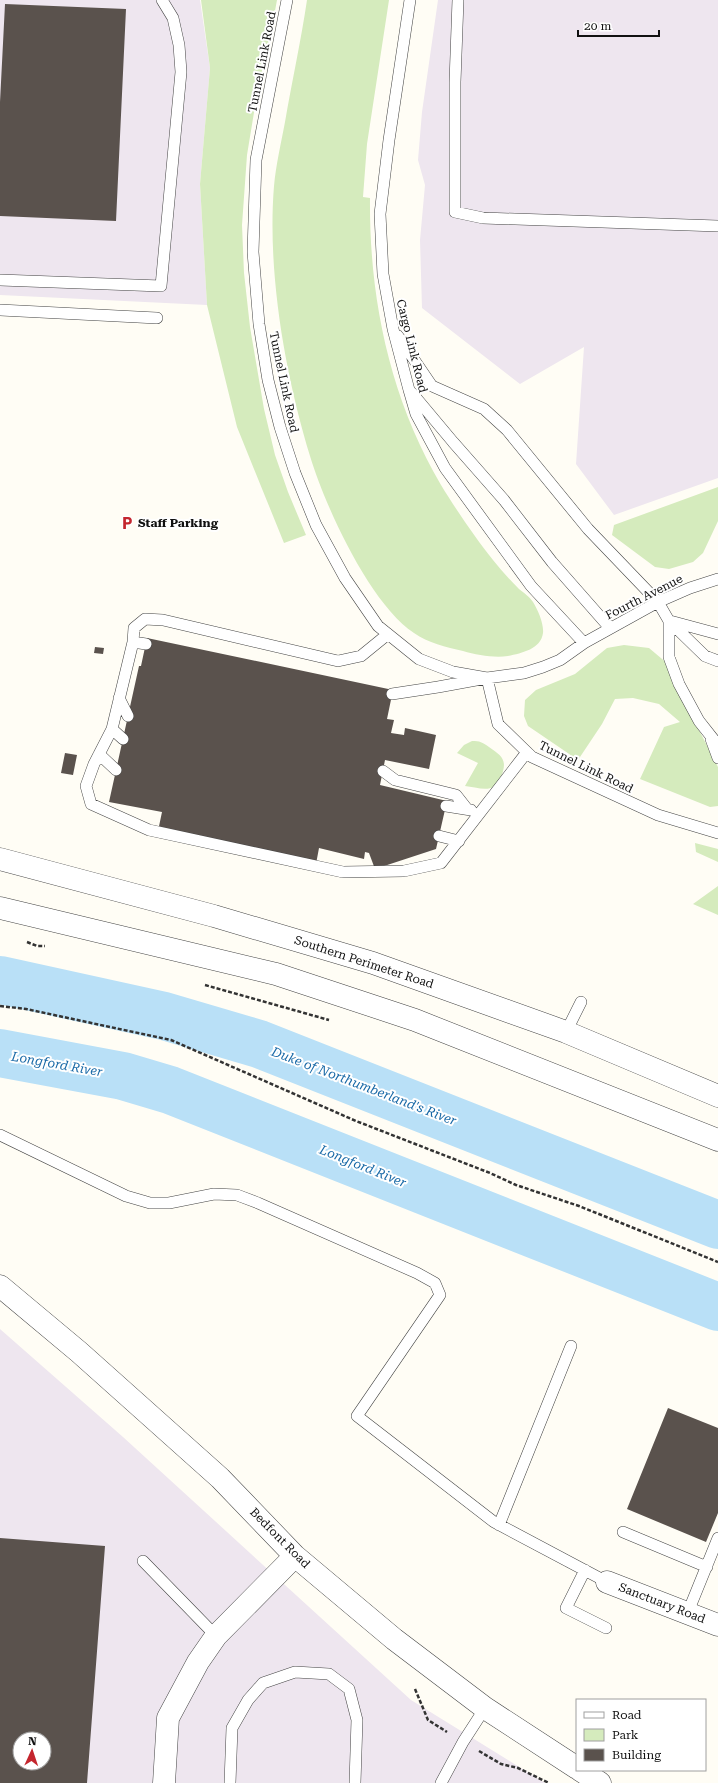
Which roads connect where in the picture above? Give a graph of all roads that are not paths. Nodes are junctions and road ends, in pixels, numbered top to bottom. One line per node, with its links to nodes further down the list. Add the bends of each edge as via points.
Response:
1 (162, 0): 6 (lane, via 173,18 181,72 161,286)
2 (288, 0): 15 (lane, Tunnel Link Road, via 256,160 252,252 258,324 268,380 294,473 316,525 345,578 378,626)
3 (410, 0): 9 (lane, Cargo Link Road, via 380,214 383,274)
4 (458, 0): 5 (lane, via 455,212 483,218)
5 (718, 226)
6 (0, 280)
7 (0, 310): 8 (lane)
8 (157, 318)
9 (393, 329): 10 (lane, Cargo Link Road); 12 (lane, via 432,386 484,409 507,430 588,529)
10 (409, 390): 14 (lane); 18 (lane, Cargo Link Road, via 416,414 444,468 531,586)
11 (718, 579): 12 (lane, Fourth Avenue)
12 (658, 602): 13 (lane); 14 (lane, Fourth Avenue)
13 (669, 621): 16 (lane); 20 (lane); 28 (lane, via 669,657 679,684)
14 (610, 628): 18 (lane, Fourth Avenue)
15 (388, 634): 17 (lane, via 361,656 338,661 163,620 145,619 134,628); 23 (lane, Tunnel Link Road, via 419,659 453,672)
16 (718, 634)
17 (133, 642): 19 (lane); 25 (lane)
18 (584, 643): 23 (lane, Tunnel Link Road, via 560,660 543,667 524,673)
19 (146, 644)
20 (704, 656): 21 (lane); 22 (lane)
21 (718, 661)
22 (718, 668)
23 (487, 678): 24 (lane); 31 (lane, Tunnel Link Road, via 498,724)
24 (392, 694)
25 (119, 698): 26 (lane); 27 (lane)
26 (128, 716)
27 (112, 729): 29 (lane); 32 (lane)
28 (709, 733): 30 (lane); 33 (lane)
29 (123, 739)
30 (718, 745)
31 (527, 752): 38 (lane); 39 (lane, Tunnel Link Road, via 539,760 658,815)
32 (99, 754): 34 (lane); 41 (lane, via 86,786 91,804 149,830 343,872 404,871 441,863)
33 (718, 758)
34 (116, 770)
35 (383, 771): 37 (lane, via 395,780 456,795)
36 (446, 806): 37 (lane)
37 (467, 809): 38 (lane)
38 (483, 811): 41 (lane)
39 (718, 833)
40 (439, 836): 41 (lane)
41 (459, 840)
42 (0, 859): 45 (street, Southern Perimeter Road, via 207,914 373,963)
43 (0, 908): 48 (street, via 276,974 415,1020)
44 (581, 1002): 45 (lane)
45 (566, 1032): 46 (street, Southern Perimeter Road)
46 (718, 1096)
47 (0, 1135): 51 (lane, via 126,1196 150,1203 169,1203 214,1194 237,1195 417,1272 435,1283 440,1295 357,1416)
48 (718, 1140)
49 (0, 1286): 54 (street, Bedfont Road, via 79,1352 220,1478)
50 (571, 1346): 51 (lane)
51 (499, 1525): 57 (lane)
52 (623, 1532): 56 (lane)
53 (718, 1538): 56 (lane)
54 (295, 1556): 62 (street); 63 (street, Bedfont Road, via 394,1639)
55 (143, 1561): 62 (lane)
56 (707, 1567): 59 (lane)
57 (585, 1570): 58 (lane); 61 (lane, via 566,1608)
58 (607, 1582): 59 (street, Sanctuary Road)
59 (688, 1612): 60 (street, Sanctuary Road)
60 (718, 1625)
61 (606, 1628)
62 (216, 1636): 66 (street, via 198,1662 168,1718)
63 (485, 1708): 64 (street, Bedfont Road); 69 (lane)
64 (576, 1767)
65 (582, 1771): 70 (street)
66 (164, 1783)
67 (230, 1783): 68 (lane, via 232,1728 248,1700 263,1683 295,1672 329,1674 349,1689 357,1720)
68 (355, 1783)
69 (441, 1783)
70 (600, 1783)

